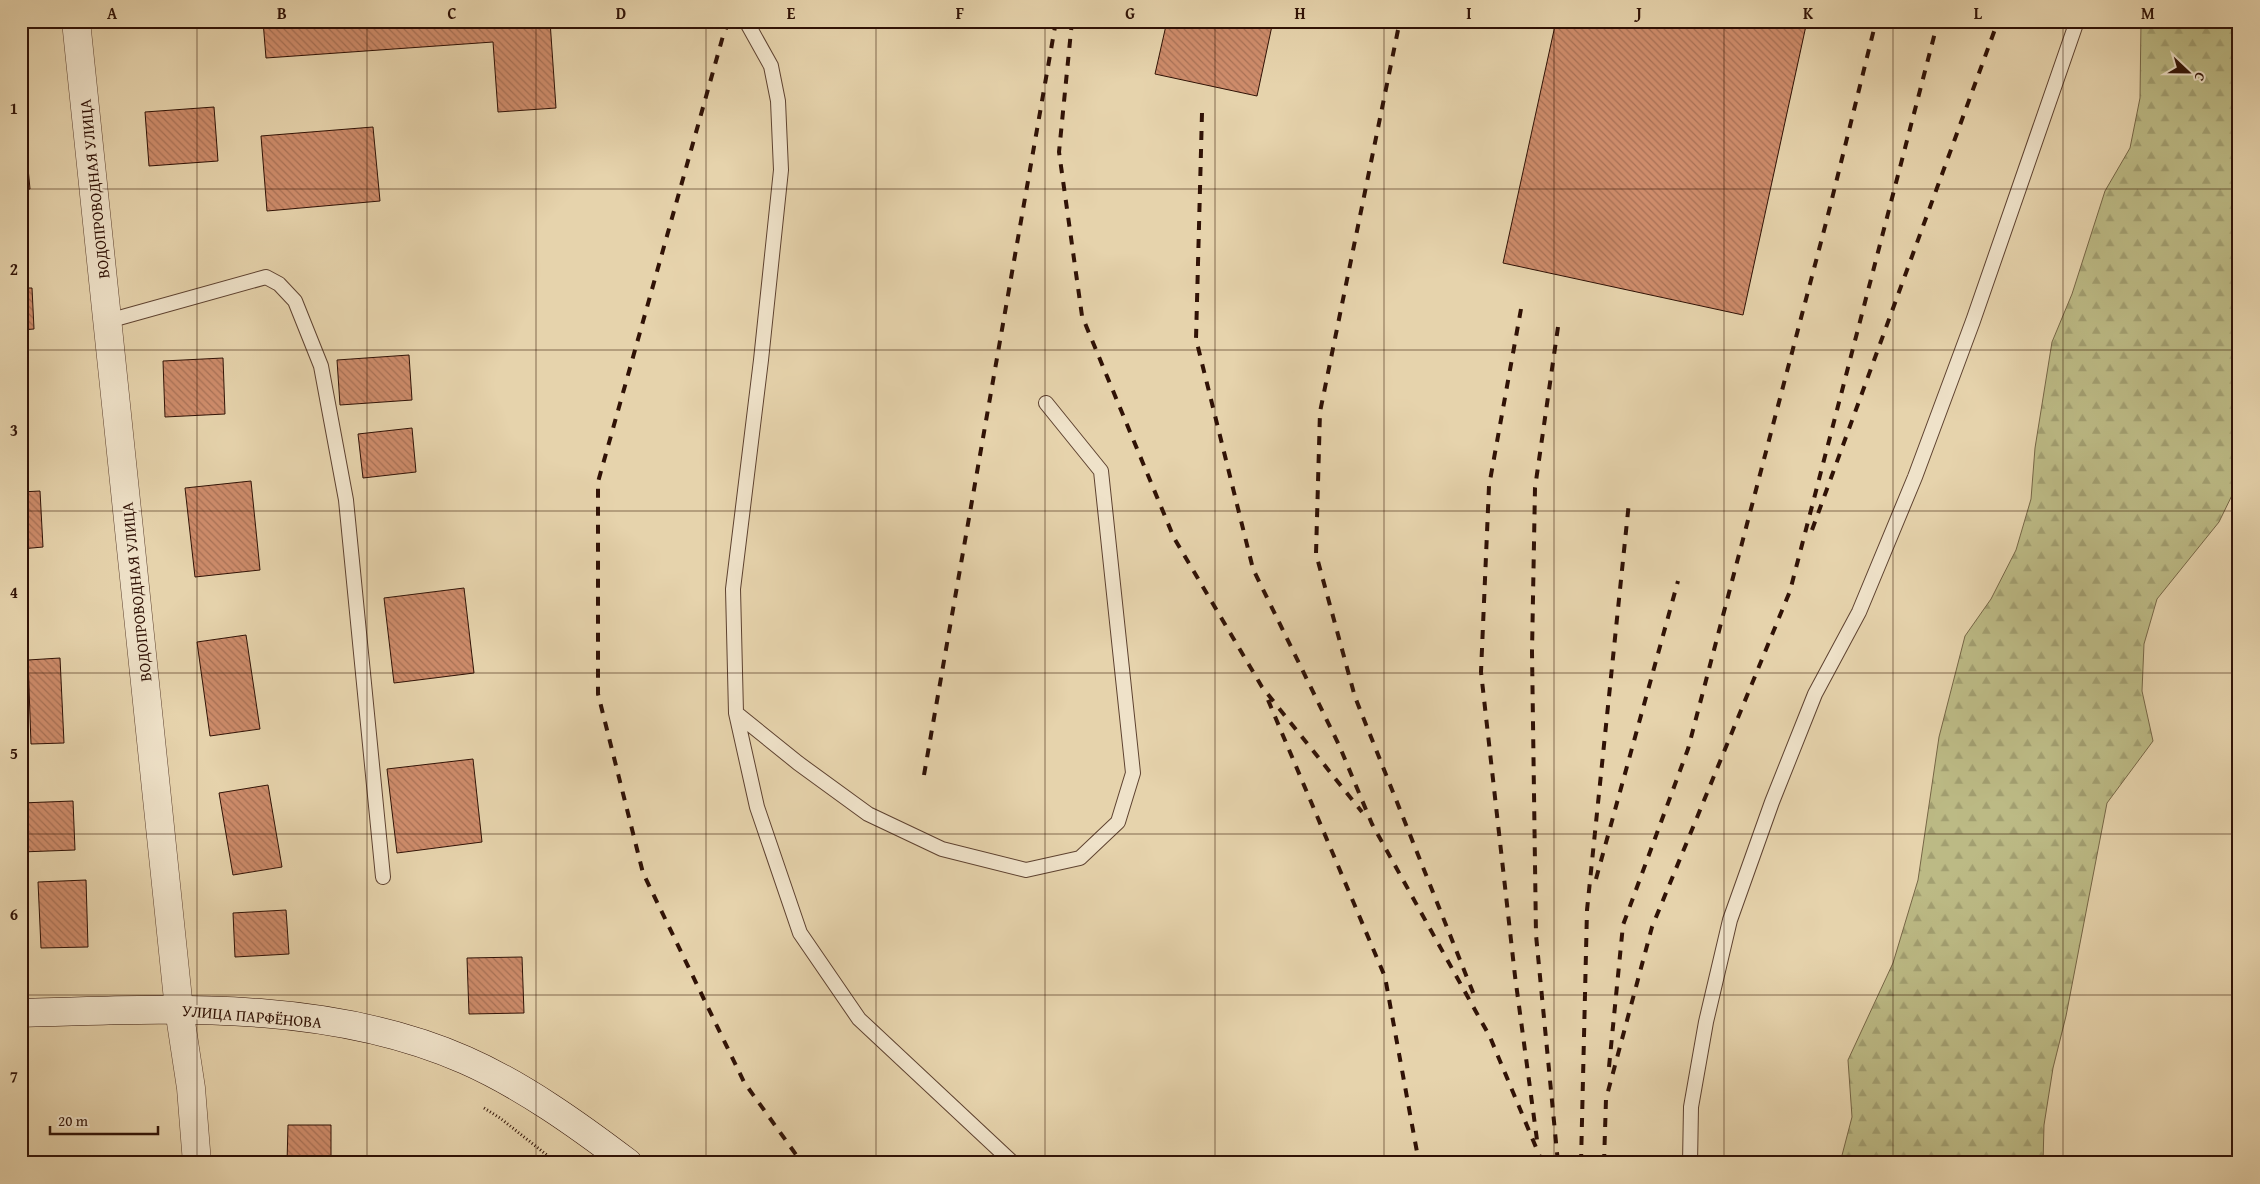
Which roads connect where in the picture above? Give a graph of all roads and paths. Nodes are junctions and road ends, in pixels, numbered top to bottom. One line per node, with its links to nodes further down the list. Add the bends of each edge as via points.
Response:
1 (76, 21): 4 (street, ВОДОПРОВОДНАЯ УЛИЦА)
2 (746, 21): 6 (lane, via 771,66 778,101 781,170 733,589)
3 (2077, 21): 15 (lane, via 1915,477 1859,612 1815,694 1730,920 1706,1022 1691,1107)
4 (108, 321): 7 (lane, via 266,277 279,284 294,301 321,366 346,500); 8 (street, ВОДОПРОВОДНАЯ УЛИЦА)
5 (1046, 403): 6 (lane, via 1101,471 1133,773 1118,822 1080,858 1026,870 942,849 868,814)
6 (736, 713): 14 (lane, via 756,807 800,933 859,1019)
7 (383, 877)
8 (179, 1009): 9 (street, УЛИЦА ПАРФЁНОВА); 11 (street, ВОДОПРОВОДНАЯ УЛИЦА, via 191,1088); 13 (street, УЛИЦА ПАРФЁНОВА, via 296,1016 385,1032 465,1060 535,1098)
9 (21, 1013)
10 (477, 1104): 12 (path)
11 (197, 1163)
12 (557, 1163)
13 (628, 1163)
14 (1014, 1163)
15 (1690, 1163)

